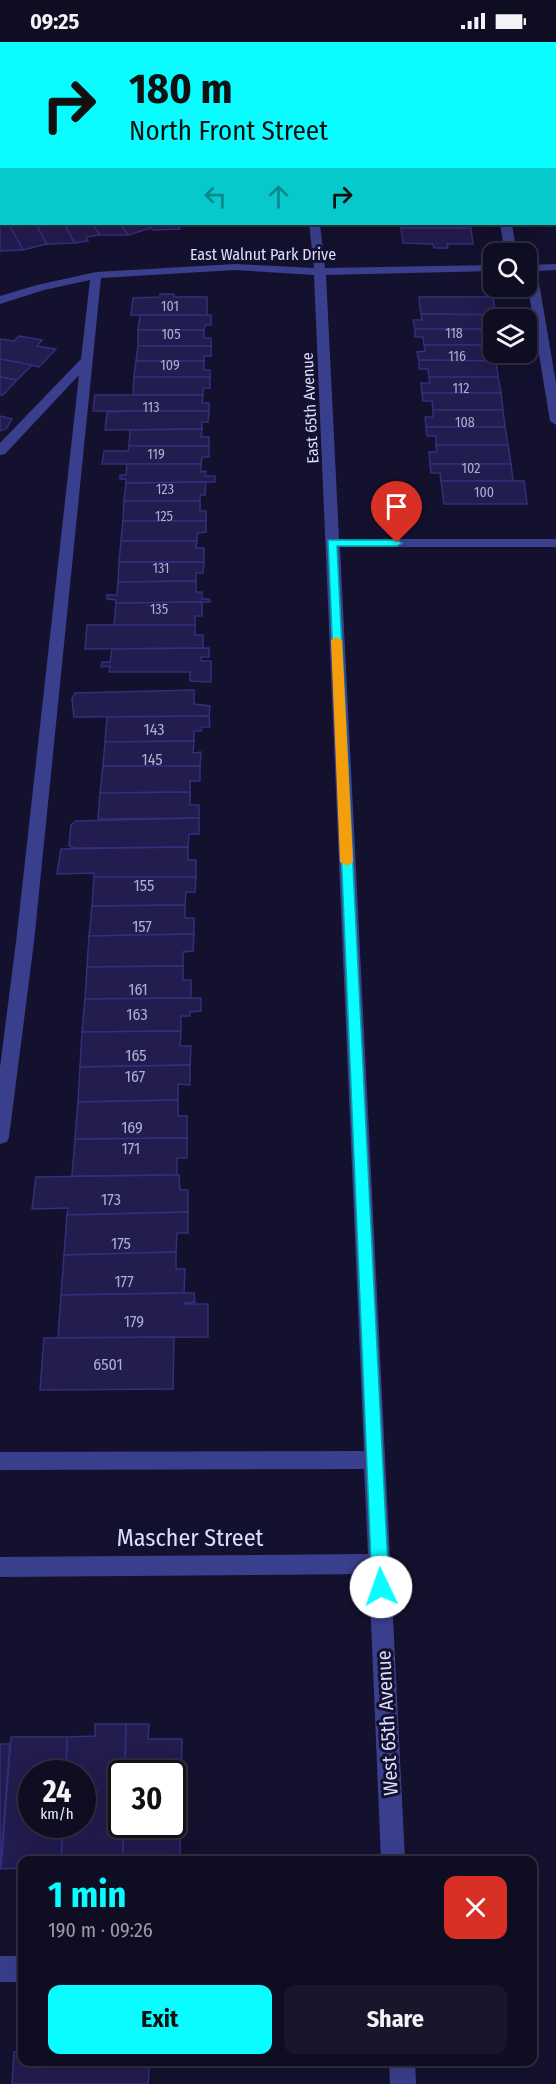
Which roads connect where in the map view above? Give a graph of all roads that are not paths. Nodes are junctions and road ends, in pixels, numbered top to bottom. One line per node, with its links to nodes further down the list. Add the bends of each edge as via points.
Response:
1 (314, 225): 7 (street, East 65th Avenue)
2 (506, 225): 3 (street)
3 (509, 243)
4 (556, 267): 6 (street)
5 (483, 268): 7 (street, East Walnut Park Drive)
6 (537, 268)
7 (320, 272): 8 (street, East Walnut Park Drive, via 235,267); 15 (street, East 65th Avenue)
8 (96, 275): 10 (street, East Walnut Park Drive); 11 (street)
9 (535, 297): 12 (street)
10 (0, 300)
11 (88, 358): 14 (street); 17 (street)
12 (553, 385): 13 (street)
13 (556, 417)
14 (0, 451)
15 (332, 543): 16 (street); 18 (street, West 65th Avenue)
16 (556, 543)
17 (0, 1137)
18 (375, 1460): 19 (street); 20 (street, West 65th Avenue)
19 (0, 1461)
20 (380, 1564): 21 (street, Mascher Street); 22 (street, West 65th Avenue)
21 (0, 1567)
22 (393, 1856)
23 (0, 1969): 24 (street)
24 (18, 1969)
25 (402, 2066): 26 (street)
26 (403, 2084)

